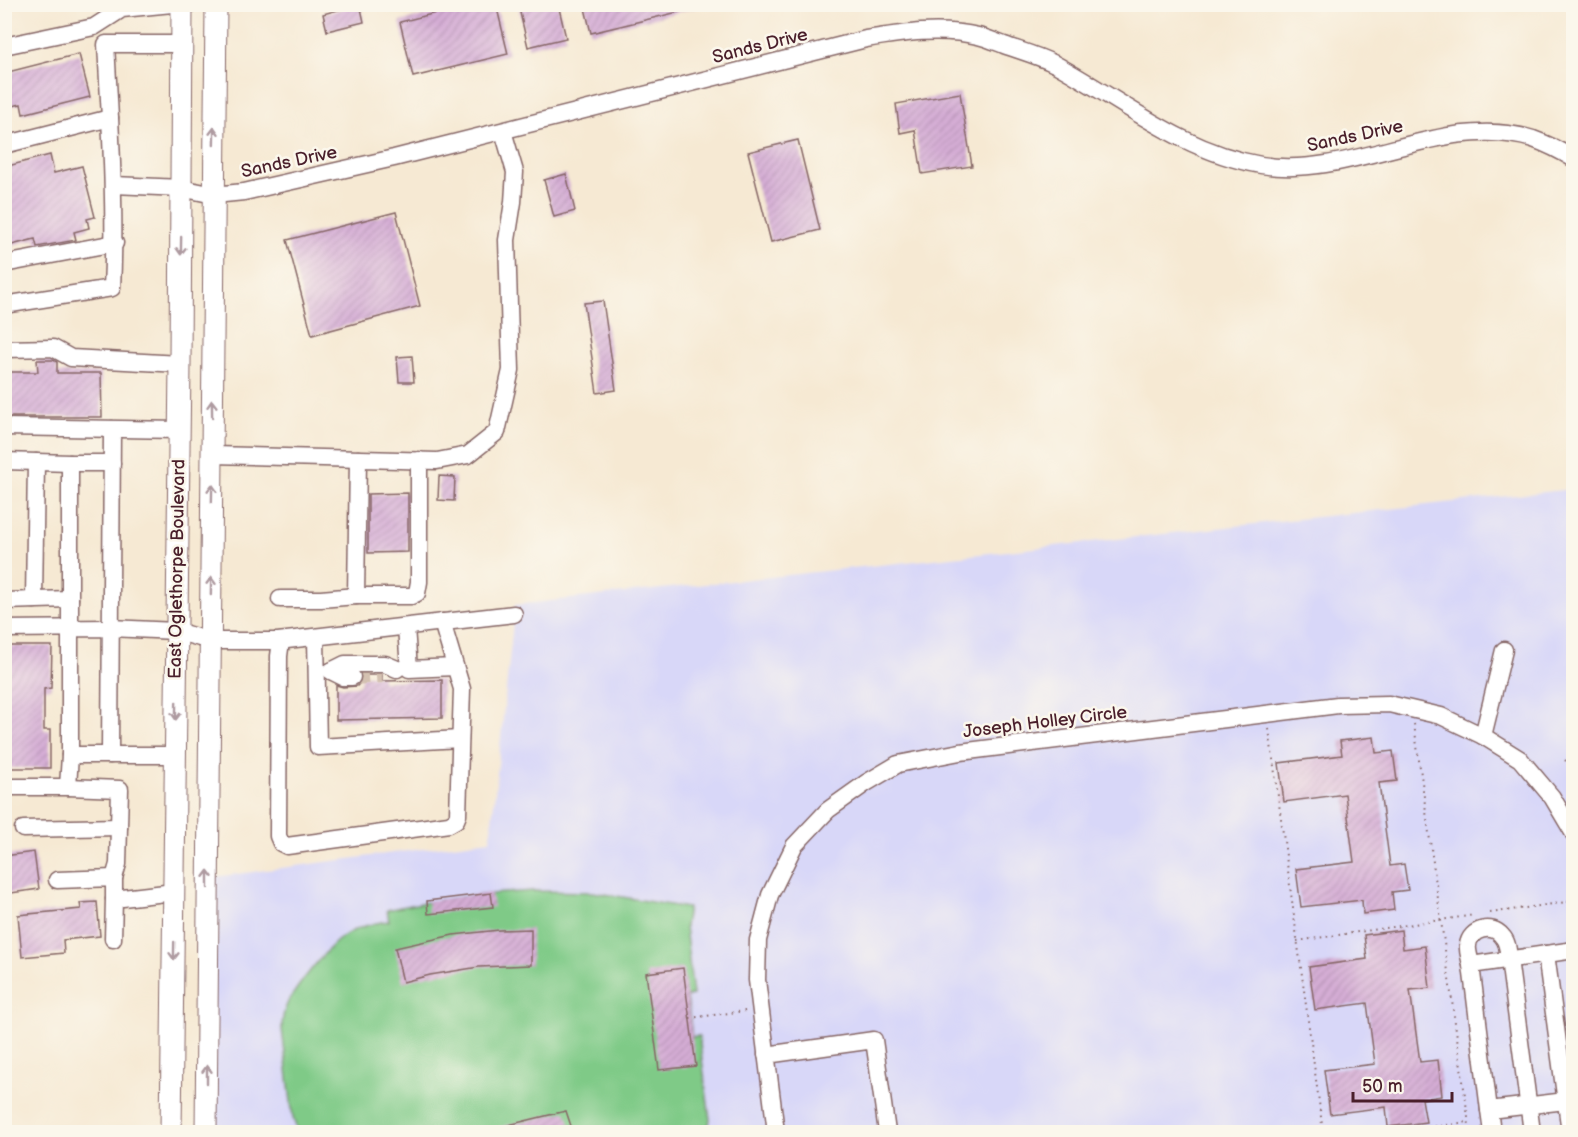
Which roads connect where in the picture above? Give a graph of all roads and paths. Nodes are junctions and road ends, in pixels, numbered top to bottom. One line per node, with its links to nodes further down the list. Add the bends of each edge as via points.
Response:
1 (172, 4): 4 (street)
2 (182, 4): 5 (main road, East Oglethorpe Boulevard)
3 (216, 4): 13 (main road, East Oglethorpe Boulevard, one-way to 3)
4 (122, 7): 6 (street, via 94,27)
5 (182, 44): 7 (street, via 106,44); 12 (main road, East Oglethorpe Boulevard)
6 (4, 46)
7 (110, 118): 9 (street); 11 (street)
8 (503, 131): 10 (street, Sands Drive, via 866,39 937,32 978,36 1024,52 1053,64 1181,139 1210,152 1263,166 1338,163 1431,140 1490,133 1533,139); 13 (street, Sands Drive, via 244,192); 24 (street, via 515,172 507,240 511,370 497,432 468,455)
9 (4, 145)
10 (1574, 159)
11 (114, 185): 12 (street, Sands Drive); 14 (street)
12 (181, 188): 13 (street, Sands Drive); 18 (main road, East Oglethorpe Boulevard, one-way to 18)
13 (214, 195): 22 (main road, East Oglethorpe Boulevard, one-way to 13)
14 (115, 243): 15 (street); 16 (street, via 112,288)
15 (4, 264)
16 (4, 305)
17 (4, 349): 18 (street, via 53,348 71,358)
18 (180, 364): 21 (main road, East Oglethorpe Boulevard)
19 (4, 427): 20 (street)
20 (112, 429): 21 (street); 28 (street)
21 (179, 430): 40 (main road, East Oglethorpe Boulevard)
22 (213, 455): 23 (street); 42 (main road, East Oglethorpe Boulevard, one-way to 22)
23 (358, 459): 24 (street); 29 (street)
24 (419, 460): 29 (street, via 417,593)
25 (4, 461): 26 (street)
26 (36, 462): 27 (street); 32 (street)
27 (70, 463): 28 (street); 30 (street)
28 (112, 463): 38 (street)
29 (356, 596): 31 (street)
30 (70, 599): 32 (street); 37 (street)
31 (280, 599)
32 (34, 600): 33 (street)
33 (4, 601)
34 (514, 614): 35 (street)
35 (442, 622): 36 (street); 45 (street)
36 (406, 627): 41 (street); 47 (street)
37 (70, 628): 38 (street); 39 (street); 53 (street)
38 (110, 628): 40 (street); 54 (street)
39 (4, 629)
40 (176, 631): 42 (street); 55 (main road, East Oglethorpe Boulevard, one-way to 55)
41 (316, 637): 43 (street); 46 (street)
42 (210, 641): 43 (street); 85 (main road, East Oglethorpe Boulevard, one-way to 42)
43 (281, 641): 52 (street, via 281,843 287,846 456,820)
44 (1504, 650): 51 (street)
45 (455, 667): 47 (street); 52 (street, via 462,689)
46 (324, 671): 47 (street, via 345,664 385,664); 48 (street, via 343,677); 52 (street, via 318,747)
47 (392, 671)
48 (352, 674)
49 (1412, 709): 50 (street, Joseph Holley Circle, via 1389,704 1338,705); 51 (street, Joseph Holley Circle, via 1442,717); 70 (path)
50 (1267, 714): 72 (path); 77 (street, Joseph Holley Circle, via 960,752 898,764 828,810 794,846 770,895 758,940)
51 (1483, 736): 62 (street, Joseph Holley Circle, via 1520,759 1552,797)
52 (460, 739)
53 (70, 755): 54 (street); 59 (street)
54 (110, 755): 55 (street)
55 (175, 755): 65 (main road, East Oglethorpe Boulevard)
56 (1565, 760): 57 (path)
57 (1574, 770)
58 (4, 787): 59 (street)
59 (68, 787): 60 (street, via 120,789)
60 (119, 827): 61 (street); 63 (street)
61 (23, 829)
62 (1574, 834)
63 (114, 878): 64 (street); 66 (street)
64 (57, 880)
65 (174, 892): 66 (street); 84 (main road, East Oglethorpe Boulevard, one-way to 84)
66 (114, 899): 71 (street)
67 (1574, 901): 68 (path)
68 (1485, 914)
69 (1474, 915): 70 (path)
70 (1441, 920): 72 (path); 83 (path)
71 (113, 939)
72 (1297, 941): 88 (path)
73 (1574, 950): 74 (street)
74 (1546, 954): 75 (street); 80 (street)
75 (1509, 959): 76 (street); 76 (street, via 1502,935 1486,929 1471,936); 81 (street)
76 (1471, 964): 82 (street)
77 (760, 1009): 78 (path); 79 (street, Joseph Holley Circle)
78 (690, 1018)
79 (766, 1055): 86 (street, Joseph Holley Circle); 87 (street, via 874,1040)
80 (1569, 1100): 81 (street); 93 (street)
81 (1528, 1105): 82 (street); 92 (street)
82 (1489, 1110): 91 (street)
83 (1468, 1122): 89 (path); 90 (path)
84 (171, 1132)
85 (206, 1132)
86 (776, 1132)
87 (886, 1132)
88 (1323, 1132)
89 (1387, 1132)
90 (1470, 1132)
91 (1492, 1132)
92 (1532, 1132)
93 (1570, 1132)

